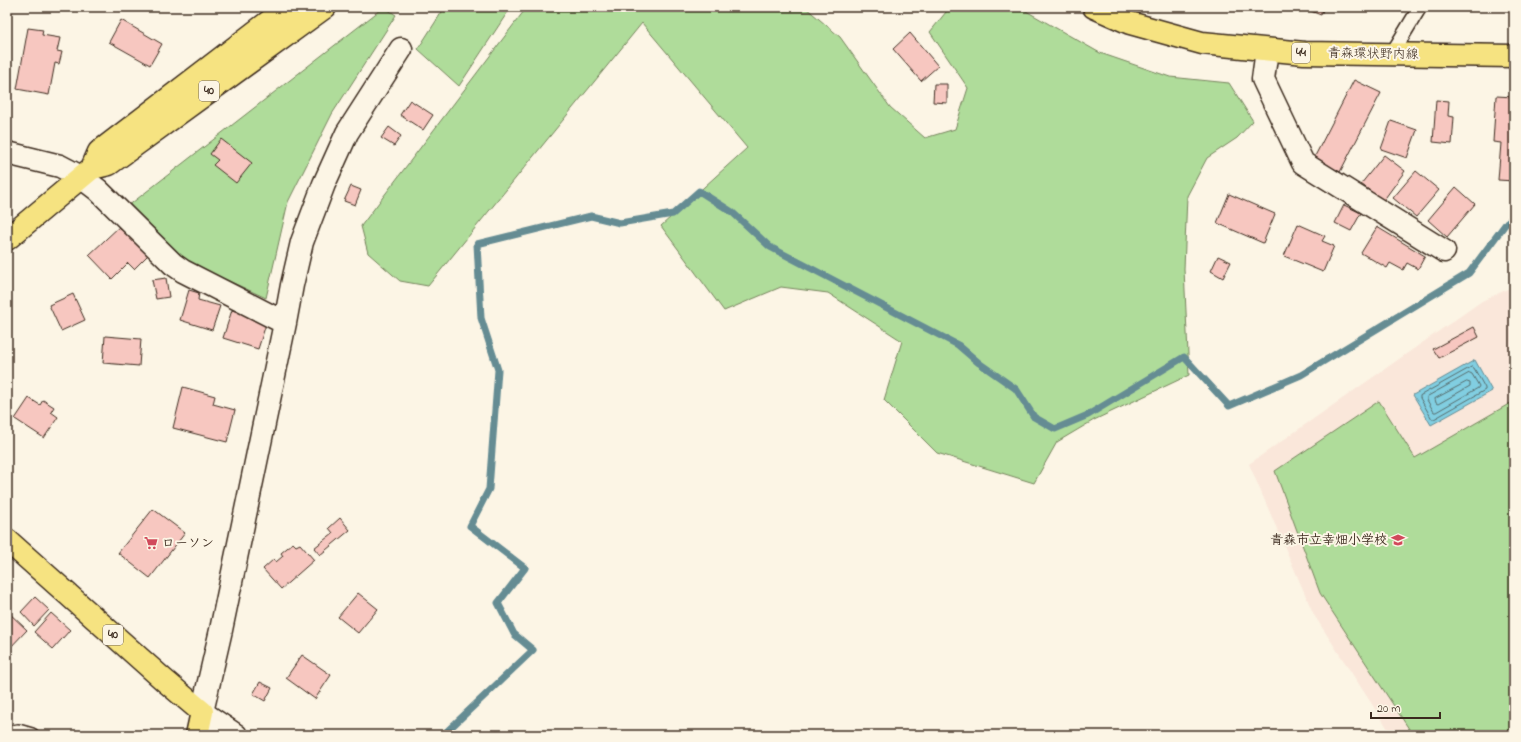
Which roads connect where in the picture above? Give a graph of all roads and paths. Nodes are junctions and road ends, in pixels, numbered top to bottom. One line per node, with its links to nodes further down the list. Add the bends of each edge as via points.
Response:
1 (288, 7): 10 (main road, 40, via 99,152)
2 (324, 7): 10 (main road, 40, via 109,164)
3 (1094, 7): 6 (main road, 青森環状野内線 / 44, via 1130,23 1202,43)
4 (1420, 7): 7 (lane)
5 (401, 49): 13 (street, via 347,133 324,184 302,242)
6 (1267, 50): 7 (main road, 青森環状野内線 / 44, via 1304,54); 12 (street, via 1263,79 1303,163)
7 (1391, 55): 8 (main road, 青森環状野内線 / 44)
8 (1514, 56)
9 (7, 153): 10 (street)
10 (86, 173): 11 (main road, 40); 13 (street, via 98,190 182,271)
11 (7, 239)
12 (1444, 251)
13 (286, 323): 15 (street)
14 (7, 540): 15 (main road, 40)
15 (202, 712): 18 (main road); 19 (street)
16 (14, 733): 17 (lane)
17 (32, 735)
18 (198, 735)
19 (236, 735)

